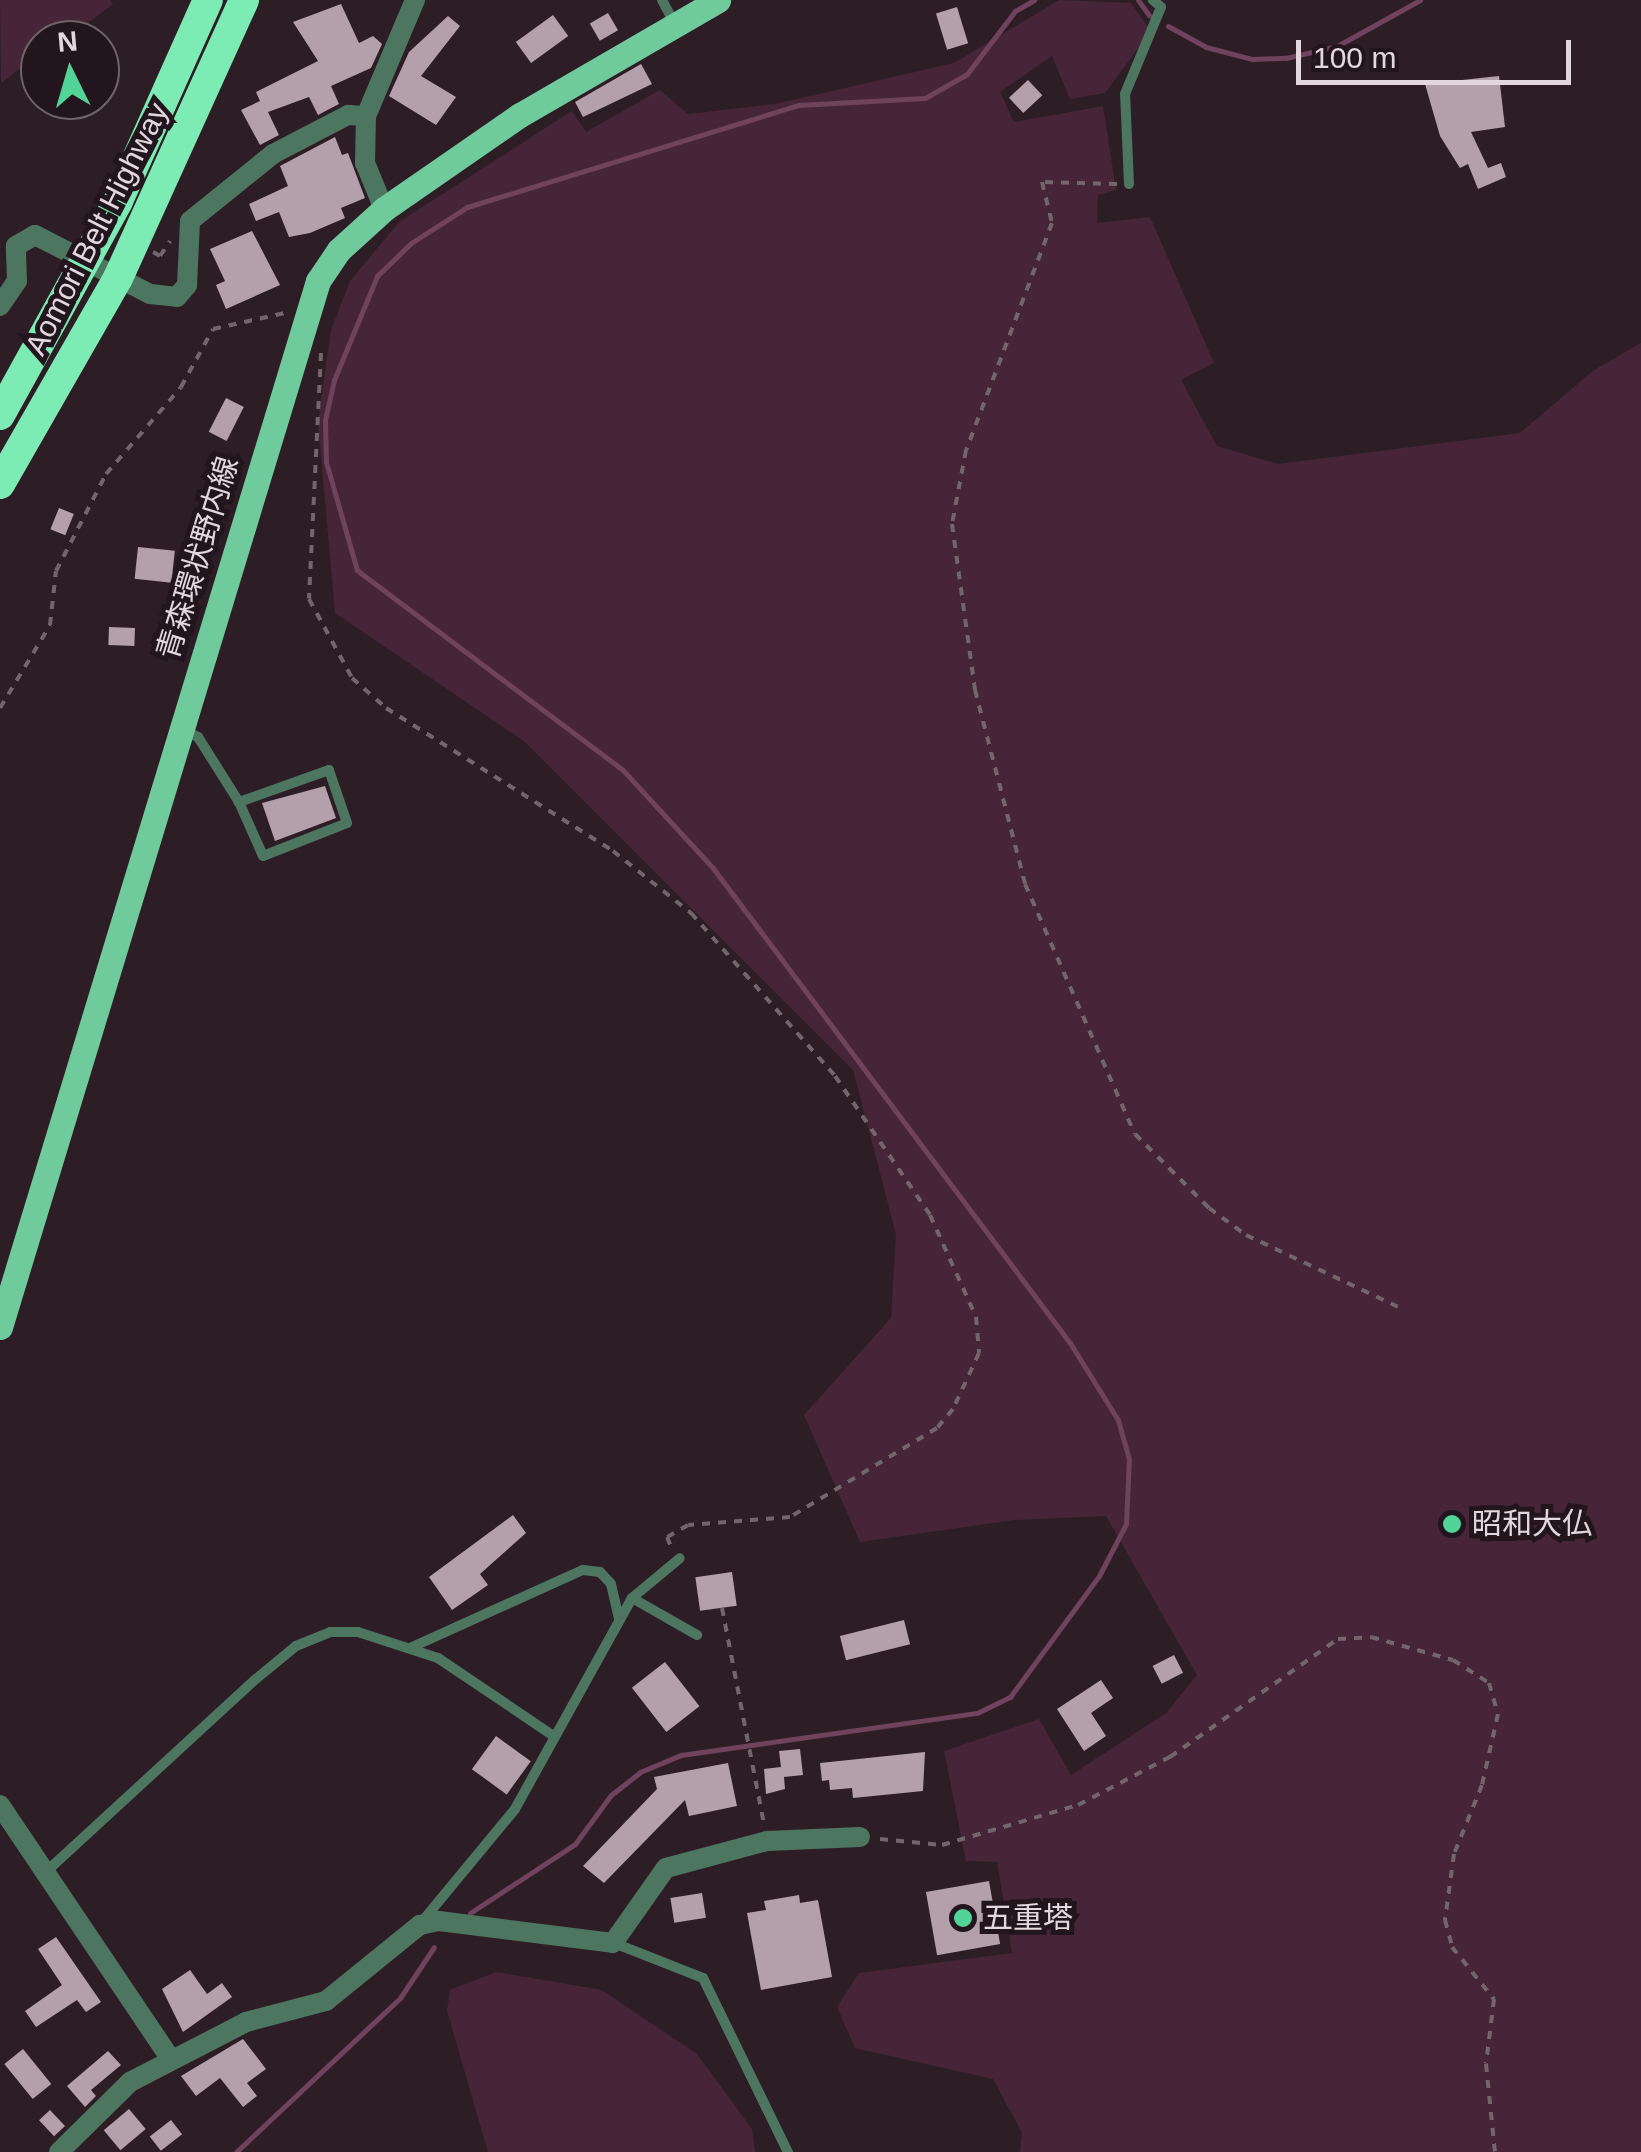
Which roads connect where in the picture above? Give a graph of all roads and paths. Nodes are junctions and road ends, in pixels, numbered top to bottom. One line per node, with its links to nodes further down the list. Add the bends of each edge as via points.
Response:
1 (208, 0): 11 (highway, Aomori Belt Highway)
2 (244, 0): 12 (highway, Aomori Belt Highway)
3 (414, 0): 8 (street)
4 (662, 0): 7 (lane)
5 (718, 0): 7 (main road, 青森環状野内線)
6 (1153, 0): 9 (lane, via 1161,8 1125,94)
7 (675, 24): 10 (main road, 青森環状野内線, via 520,114)
8 (366, 116): 10 (street, via 365,163); 12 (street, via 348,115 273,154 190,221 188,285 176,297 164,300)
9 (1129, 184): 21 (path, via 1042,182 1052,223 956,488 952,524 975,690 1025,884 1136,1134 1209,1208 1246,1235)
10 (384, 209): 14 (main road, 青森環状野内線, via 339,250)
11 (87, 262): 12 (street); 13 (street, via 40,236 24,238 14,251 16,288); 16 (highway, Aomori Belt Highway)
12 (118, 278): 17 (highway, Aomori Belt Highway)
13 (0, 306)
14 (306, 310): 18 (path, via 213,329 181,387 106,474 86,508 56,571 50,625); 19 (main road, 青森環状野内線)
15 (321, 344): 23 (path, via 309,599 352,678 386,708 613,851 692,914 835,1076 930,1215 976,1317 979,1353 954,1409 937,1428 790,1516 688,1526 667,1536)
16 (0, 415)
17 (0, 484)
18 (0, 708)
19 (180, 727): 20 (lane, via 198,737); 22 (main road, 青森環状野内線)
20 (239, 802): 20 (lane, via 329,770 347,823 263,856)
21 (1398, 1307)
22 (0, 1327)
23 (680, 1558): 24 (lane)
24 (632, 1598): 26 (lane); 27 (lane)
25 (722, 1608): 32 (path)
26 (619, 1618): 28 (lane, via 611,1584 600,1572 583,1570); 29 (lane)
27 (698, 1635)
28 (410, 1649): 29 (lane, via 438,1658); 33 (lane, via 358,1632 330,1632 296,1646)
29 (555, 1737): 34 (lane, via 478,1862)
30 (0, 1806): 33 (street)
31 (860, 1837): 32 (street); 39 (path, via 942,1845 1078,1805 1170,1757 1338,1639 1371,1637 1453,1660 1488,1682 1496,1698 1493,1741 1454,1854 1444,1920 1452,1948 1494,1999 1486,2064)
32 (768, 1841): 35 (street, via 666,1868)
33 (48, 1870): 36 (street)
34 (420, 1925): 35 (street, via 439,1921); 36 (street, via 326,2001 246,2022)
35 (613, 1943): 38 (lane, via 704,1978)
36 (170, 2059): 37 (street, via 130,2082)
37 (59, 2152)
38 (788, 2152)
39 (1496, 2152)

